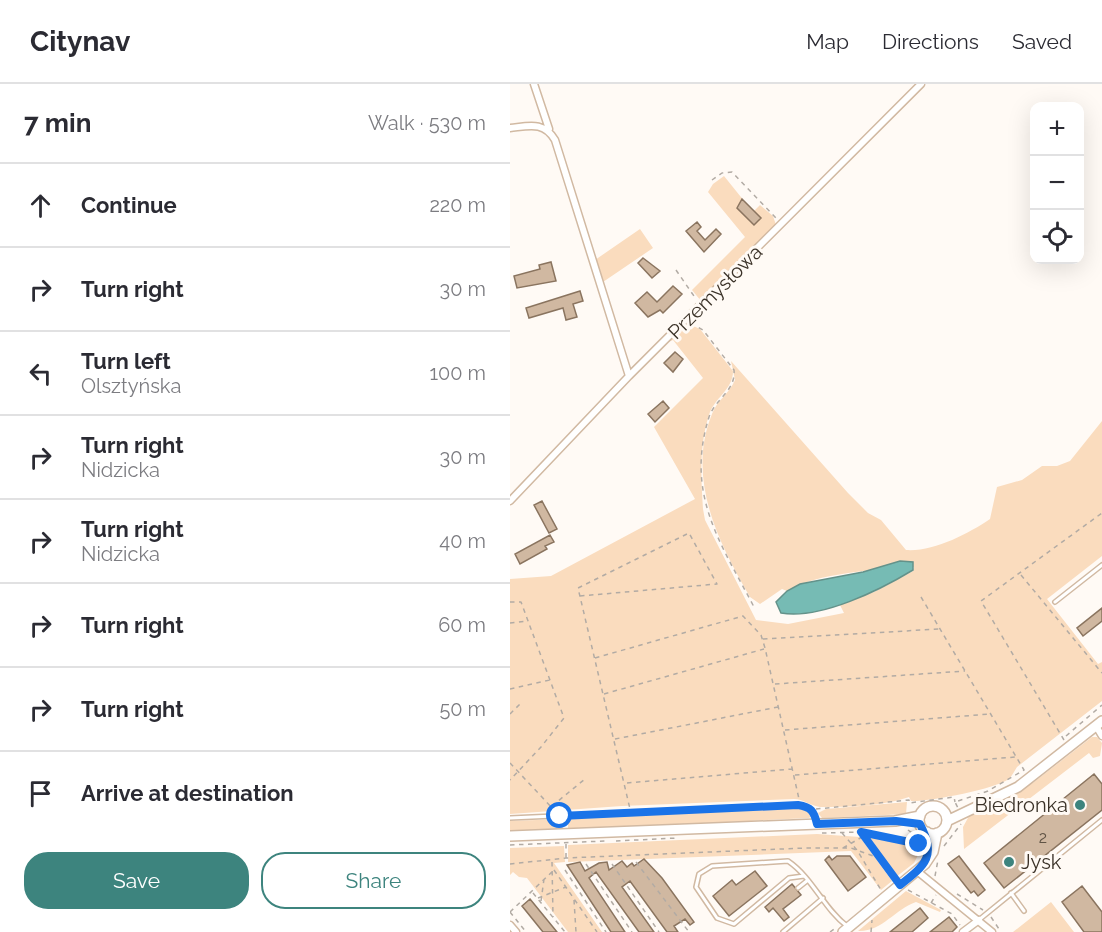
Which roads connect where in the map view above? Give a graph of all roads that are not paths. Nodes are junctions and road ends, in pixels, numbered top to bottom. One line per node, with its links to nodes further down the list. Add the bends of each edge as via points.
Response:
1 (534, 84): 4 (street)
2 (921, 84): 5 (street, Przemysłowa)
3 (510, 128): 4 (street, via 539,125)
4 (549, 129): 5 (street)
5 (630, 376): 6 (street, Przemysłowa)
6 (510, 501)
7 (1102, 565): 8 (lane)
8 (1055, 602)
9 (1099, 724): 10 (street); 11 (main road, via 1018,787)
10 (1102, 736)
11 (946, 816): 13 (main road, via 933,806 925,809); 16 (main road, via 944,829)
12 (510, 818): 15 (lane, via 808,806)
13 (920, 820): 15 (main road); 16 (main road)
14 (1102, 820): 22 (lane)
15 (817, 824): 17 (main road)
16 (932, 833): 18 (main road, via 934,856)
17 (510, 836)
18 (917, 871): 25 (street); 27 (main road)
19 (804, 876): 19 (lane, via 785,861 712,866 699,874 696,887 717,918 734,924 789,878); 20 (lane)
20 (808, 880): 21 (lane); 23 (lane)
21 (798, 888)
22 (1011, 893): 24 (lane); 25 (lane)
23 (823, 898): 27 (lane); 30 (lane)
24 (1024, 911)
25 (979, 920): 28 (street); 31 (street)
26 (510, 925): 29 (street)
27 (846, 930)
28 (964, 931)
29 (516, 932)
30 (783, 932)
31 (992, 932)

